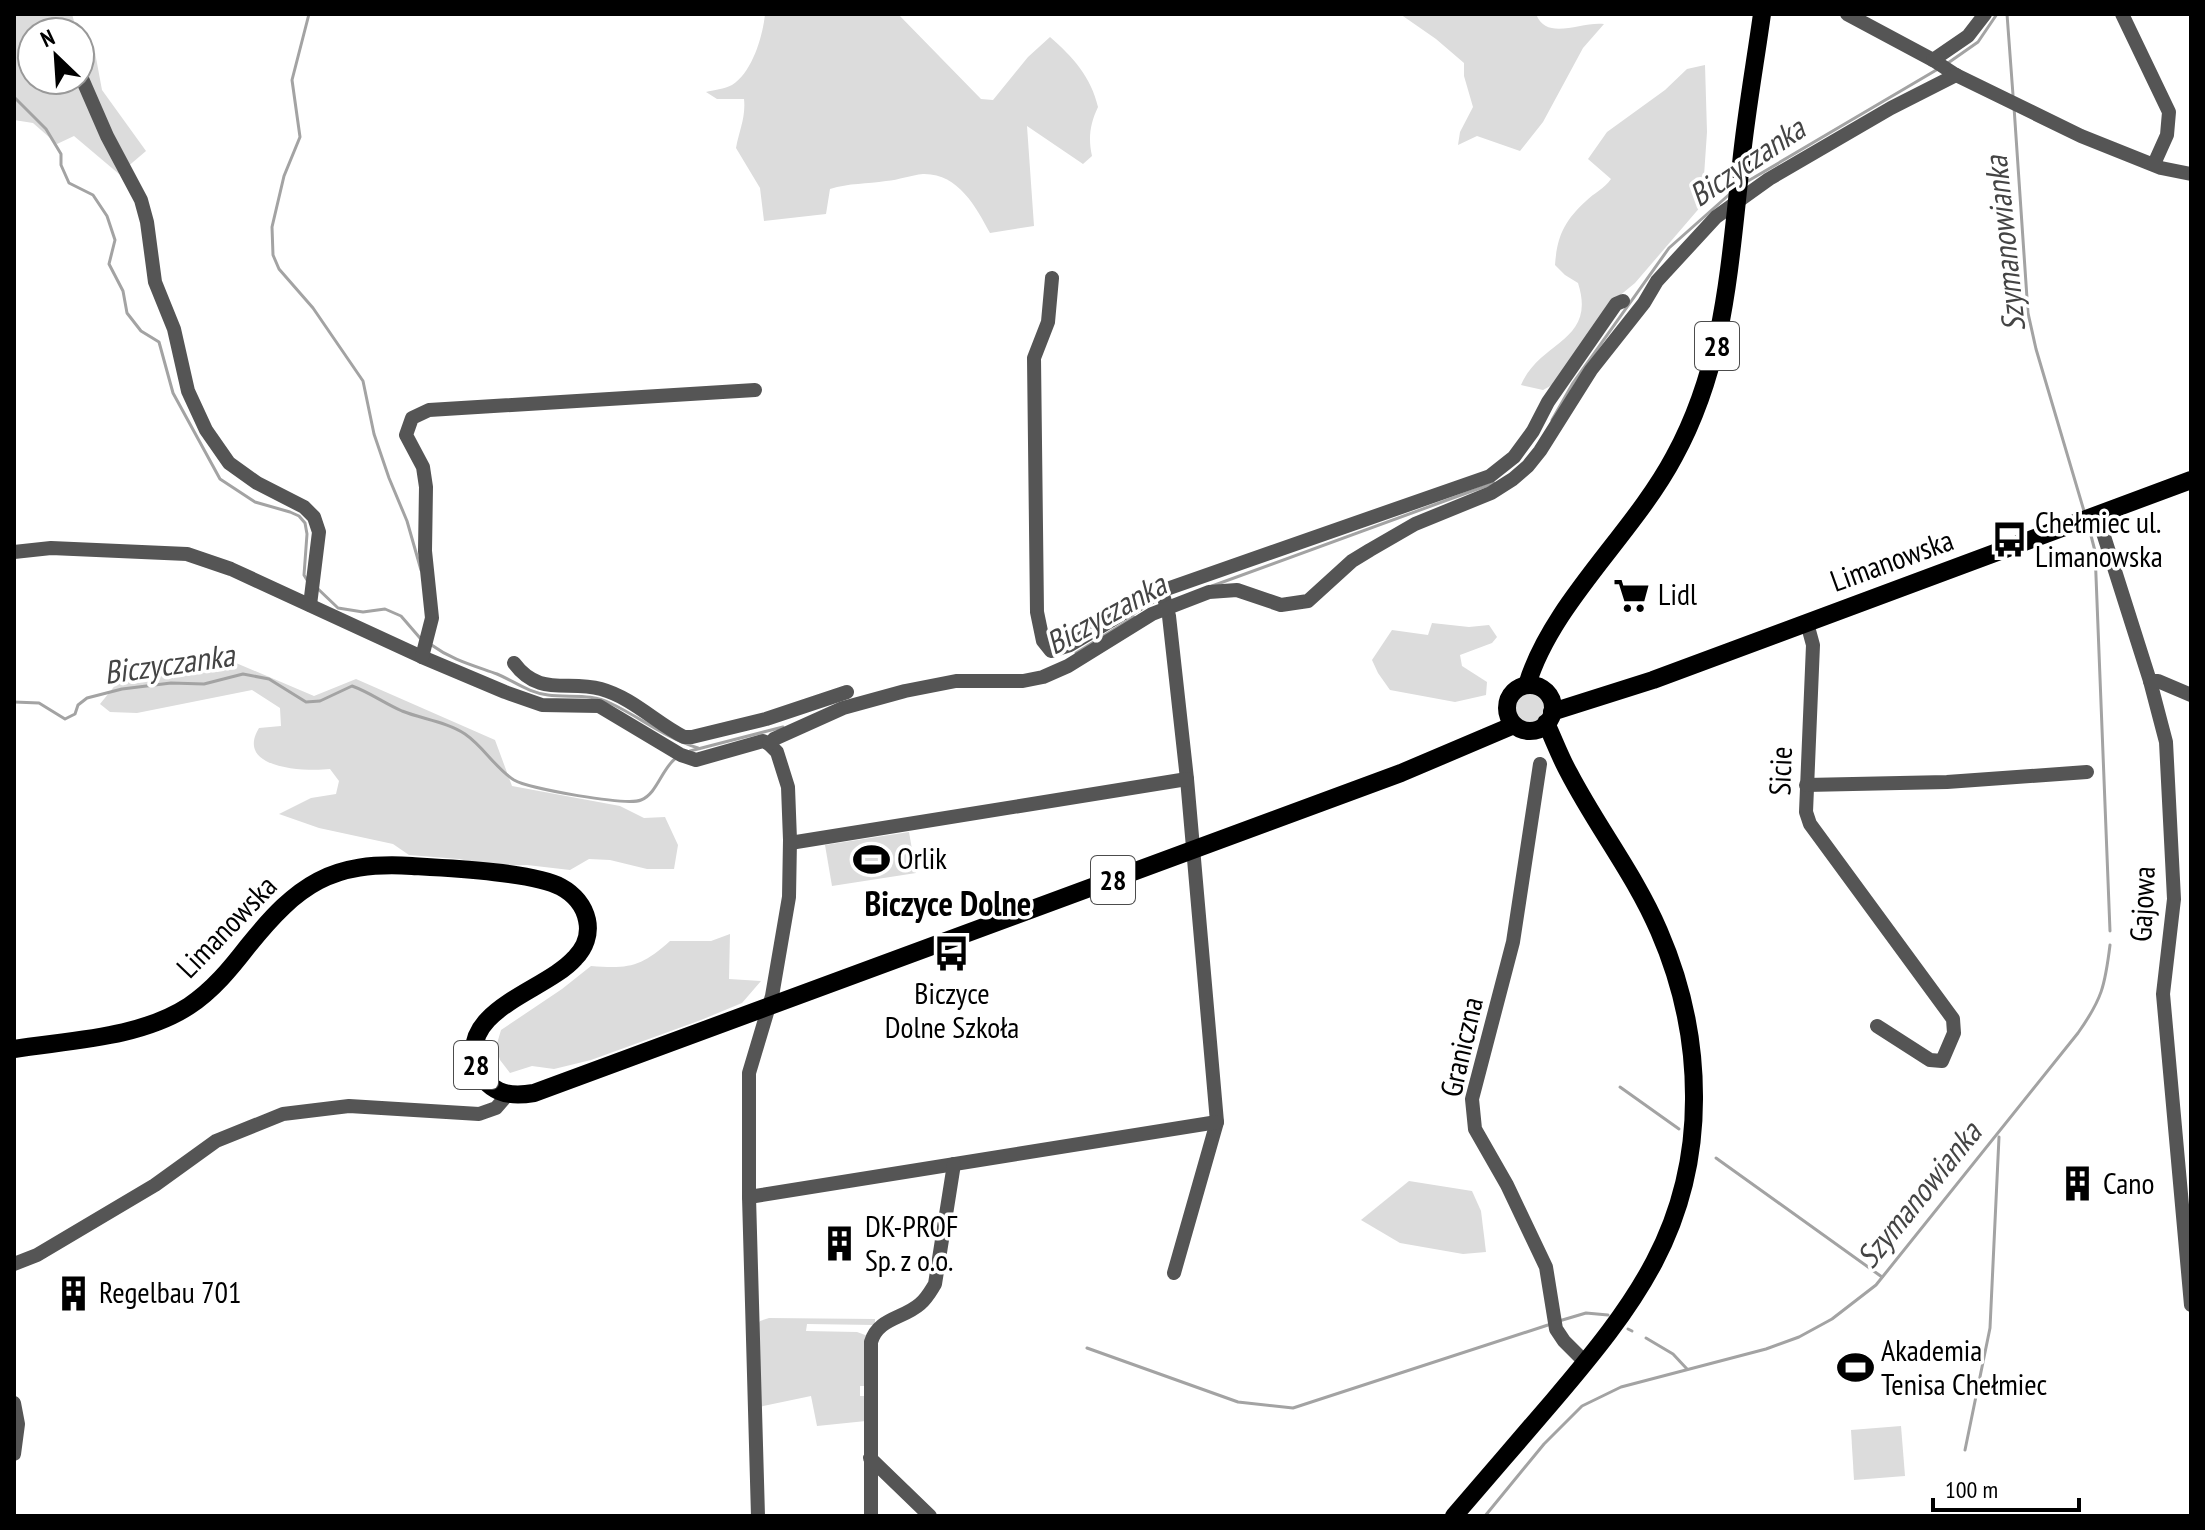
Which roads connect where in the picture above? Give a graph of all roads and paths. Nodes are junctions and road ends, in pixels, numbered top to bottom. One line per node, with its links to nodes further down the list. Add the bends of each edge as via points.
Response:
1 (1762, 14): 27 (main road, 28, via 1727,297 1714,359 1675,456 1541,652)
2 (1847, 14): 5 (street)
3 (1985, 14): 5 (street, via 1968,36)
4 (2122, 14): 8 (street, via 2169,112 2167,135)
5 (1933, 60): 6 (street)
6 (1953, 74): 8 (street, via 2081,136); 18 (street, via 1769,179 1716,217 1657,281 1540,451 1513,479 1370,550 1308,601 1281,605 1225,590)
7 (90, 96): 17 (street, via 141,200 155,282 174,329 185,380 215,446 229,463 314,517 319,532)
8 (2154, 164): 9 (street)
9 (2191, 174)
10 (1052, 278): 16 (street, via 1048,322 1034,358 1037,612 1043,641 1051,651 1070,645)
11 (1623, 301): 16 (street, via 1616,304 1514,457 1490,476)
12 (755, 390): 20 (street, via 429,410 412,418 406,435 423,467 426,487 432,618)
13 (2191, 480): 14 (main road, Limanowska)
14 (2097, 514): 19 (main road, Limanowska); 22 (street, Gajowa)
15 (14, 552): 17 (street, via 51,548 187,554)
16 (1161, 591): 18 (street)
17 (312, 592): 20 (street)
18 (1167, 607): 29 (street, via 1043,677 956,681 905,691); 32 (street)
19 (1807, 623): 27 (main road, Limanowska, via 1612,694); 33 (street, Sicie, via 1813,645)
20 (425, 645): 26 (street, via 542,705)
21 (514, 663): 23 (street, via 540,684)
22 (2150, 681): 25 (street); 45 (street, Gajowa, via 2166,742 2174,899 2163,994)
23 (601, 689): 26 (street); 29 (street, via 684,737)
24 (847, 692): 29 (street)
25 (2191, 695)
26 (599, 706): 29 (street, via 696,760 763,741)
27 (1542, 706): 28 (main road, Limanowska, via 1523,730); 28 (main road, 28, via 1517,689 1510,696); 46 (main road, via 1568,772 1659,931 1683,997 1694,1070 1691,1157 1668,1235 1639,1291)
28 (1510, 719): 35 (main road, 28, via 1425,764)
29 (770, 733): 34 (street, via 788,787)
30 (1540, 764): 46 (street, Graniczna, via 1513,942 1472,1110 1475,1129 1546,1267 1556,1329)
31 (2087, 772): 33 (street)
32 (1187, 779): 34 (street); 35 (street)
33 (1806, 785): 37 (street, Sicie, via 1810,824 1953,1019 1954,1033 1942,1061 1930,1060)
34 (790, 843): 36 (street, via 789,897)
35 (1193, 850): 36 (main road, 28); 40 (street)
36 (769, 1007): 39 (main road, 28, via 552,1088); 42 (street, via 749,1067)
37 (1877, 1026)
38 (14, 1049): 39 (main road, Limanowska / 28, via 121,1031 174,1014 216,983 284,905 330,875 384,865 483,873 558,885 578,901 587,924 583,948 571,962 497,1010 478,1030 477,1068 488,1085)
39 (508, 1094): 43 (street, via 493,1110 479,1114 349,1106 270,1118 216,1141 155,1185)
40 (1217, 1122): 41 (street); 44 (street)
41 (954, 1164): 42 (street); 49 (street, via 935,1284 917,1307 876,1330 871,1342)
42 (749, 1197): 50 (street)
43 (14, 1264)
44 (1174, 1273)
45 (2191, 1305)
46 (1586, 1363): 53 (main road)
47 (14, 1403): 48 (street)
48 (14, 1454)
49 (870, 1458): 51 (street); 52 (street)
50 (758, 1516)
51 (871, 1516)
52 (930, 1516)
53 (1454, 1516)

